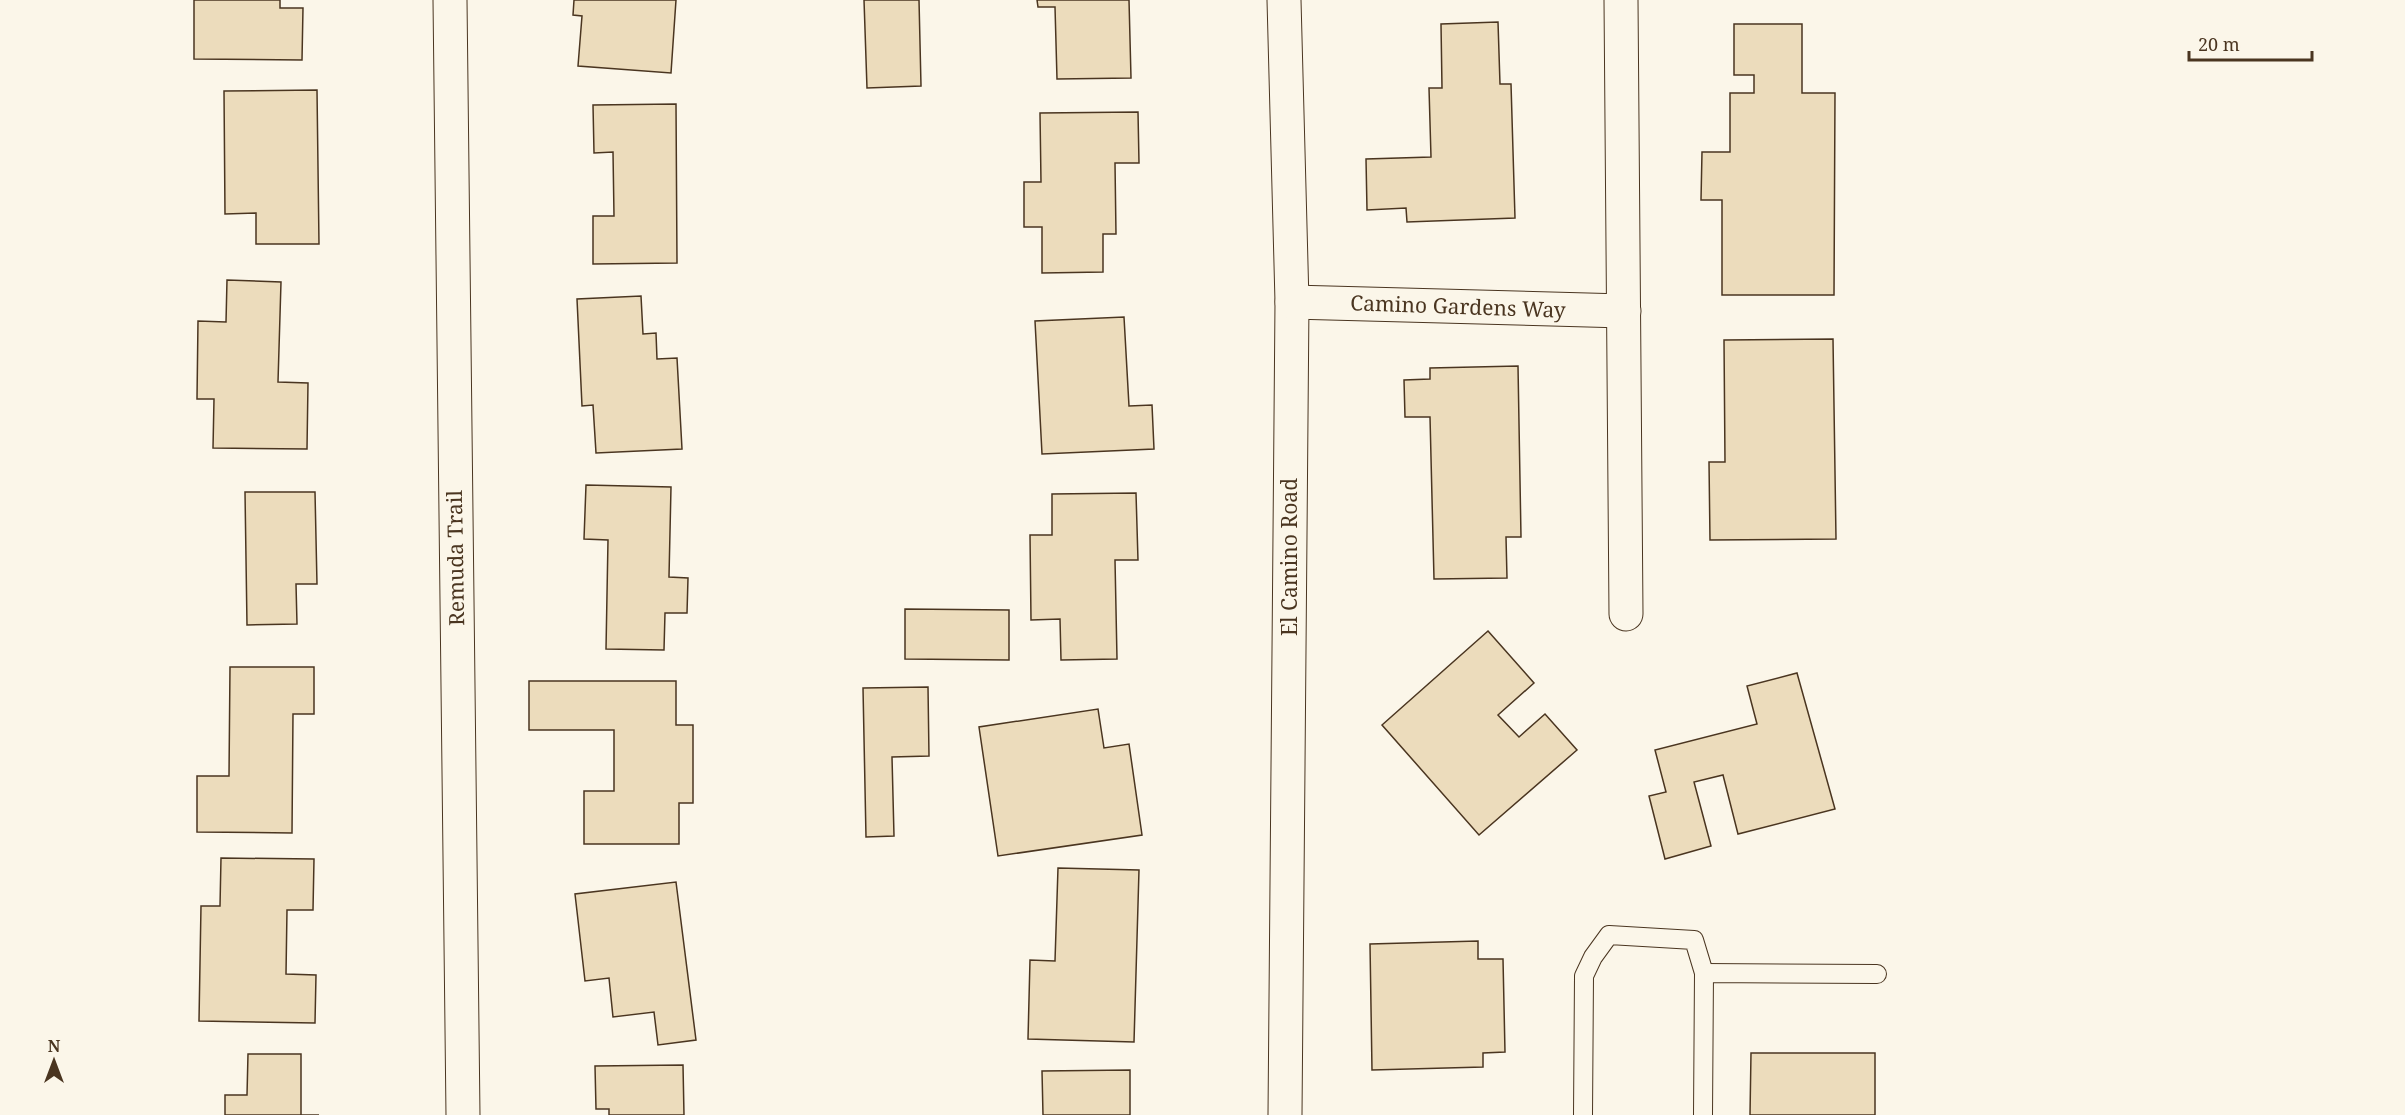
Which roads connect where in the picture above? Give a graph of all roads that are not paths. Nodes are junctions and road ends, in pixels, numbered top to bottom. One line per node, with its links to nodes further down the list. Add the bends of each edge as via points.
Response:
1 (450, 0): 9 (street, Remuda Trail)
2 (1284, 0): 4 (street, El Camino Road)
3 (1621, 0): 5 (street)
4 (1292, 302): 5 (street, Camino Gardens Way); 10 (street, El Camino Road)
5 (1624, 311): 6 (street)
6 (1626, 614)
7 (1704, 973): 8 (lane); 11 (lane, via 1694,940 1609,935 1584,976); 12 (lane)
8 (1877, 974)
9 (463, 1115)
10 (1285, 1115)
11 (1583, 1115)
12 (1703, 1115)

